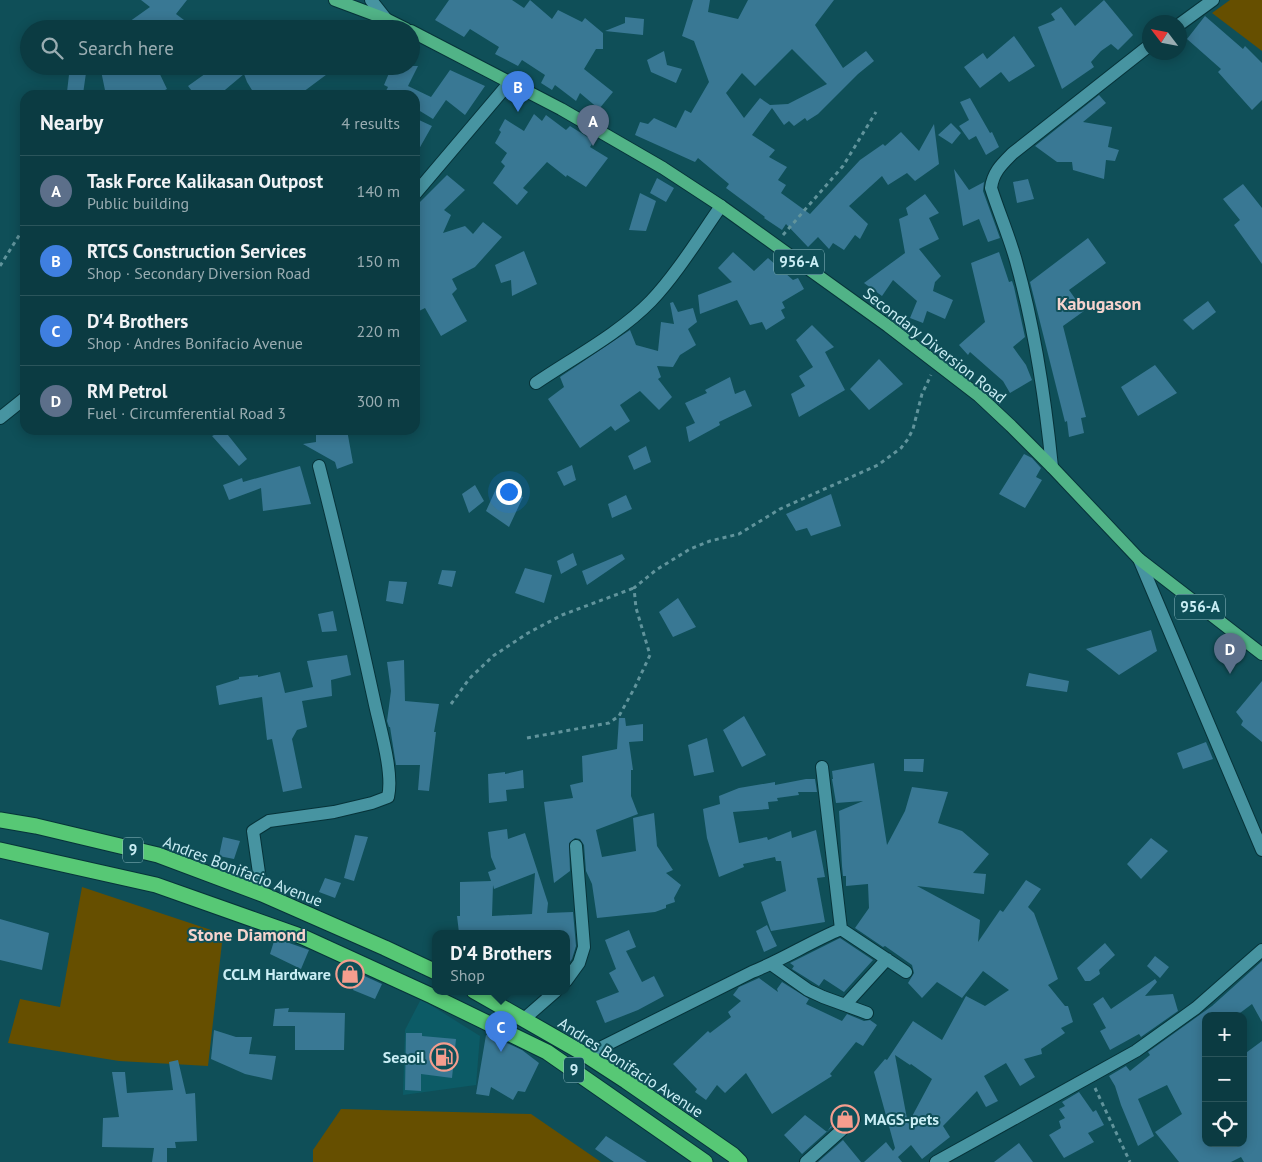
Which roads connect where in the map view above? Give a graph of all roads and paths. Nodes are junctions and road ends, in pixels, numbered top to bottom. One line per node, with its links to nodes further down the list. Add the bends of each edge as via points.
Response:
1 (335, 0): 4 (main road)
2 (371, 0): 4 (street)
3 (1213, 0): 5 (street)
4 (386, 19)
5 (1187, 19)
6 (420, 37): 8 (main road, Secondary Diversion Road / 956-A)
7 (1142, 51): 20 (street, via 1013,152 992,178 991,188 1015,259 1035,339)
8 (510, 82): 10 (street); 11 (main road, Secondary Diversion Road / 956-A, via 654,163)
9 (876, 112): 13 (path, via 843,166)
10 (420, 188)
11 (721, 206): 13 (main road, Secondary Diversion Road / 956-A); 16 (street, via 651,301 624,324)
12 (20, 234): 14 (path)
13 (775, 245): 15 (main road, Secondary Diversion Road / 956-A)
14 (0, 266)
15 (937, 364): 20 (main road, Secondary Diversion Road / 956-A, via 979,396); 22 (path, via 922,394 908,439 878,466 780,510 739,534 690,549)
16 (536, 383)
17 (20, 402): 18 (street)
18 (0, 418)
19 (319, 466): 31 (street, via 386,754 390,788 388,797 372,803 334,812 269,820 253,831)
20 (1052, 467): 21 (main road, Secondary Diversion Road / 956-A)
21 (1139, 559): 23 (main road, 956-A); 30 (street, Secondary Diversion Road / 956-A)
22 (634, 588): 24 (path, via 562,615 528,633 493,656); 25 (path, via 636,608 650,655 619,716 609,722)
23 (1262, 654)
24 (451, 704)
25 (528, 738)
26 (822, 767): 32 (street)
27 (0, 820): 31 (highway, Andres Bonifacio Avenue / 9, via 158,855)
28 (576, 846): 38 (street, via 584,947 579,963)
29 (0, 850): 48 (highway, Andres Bonifacio Avenue / 9, via 156,885 303,938 547,1052)
30 (1262, 850)
31 (262, 894): 36 (highway, Andres Bonifacio Avenue / 9)
32 (841, 929): 34 (street); 35 (street)
33 (1262, 950): 45 (street, via 1196,1008 1136,1050)
34 (887, 959): 37 (street); 41 (street)
35 (771, 964): 41 (street, via 808,990); 44 (street)
36 (432, 970)
37 (906, 972)
38 (570, 975)
39 (481, 995): 43 (highway, Andres Bonifacio Avenue / 9)
40 (551, 995): 43 (street)
41 (844, 1005): 42 (street)
42 (867, 1012)
43 (524, 1019): 44 (highway, Andres Bonifacio Avenue / 9)
44 (586, 1055): 47 (highway, Andres Bonifacio Avenue / 9)
45 (1089, 1076): 50 (street); 51 (path)
46 (854, 1119): 49 (street)
47 (734, 1160)
48 (705, 1162)
49 (806, 1162)
50 (936, 1162)
51 (1130, 1162)

